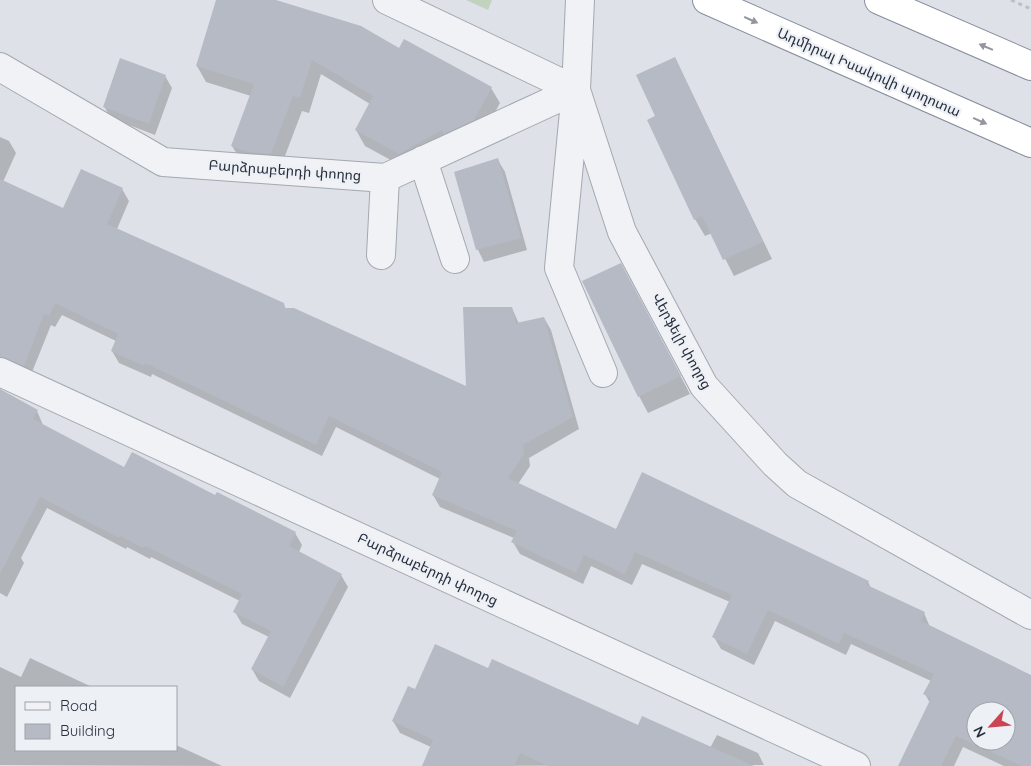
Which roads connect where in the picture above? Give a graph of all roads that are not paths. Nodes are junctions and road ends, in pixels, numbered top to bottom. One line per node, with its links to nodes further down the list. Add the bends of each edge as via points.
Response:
1 (387, 0): 7 (street)
2 (580, 0): 7 (street, Վերֆելի փողոց)
3 (706, 0): 8 (highway, Ադմիրալ Իսակովի պողոտա, one-way to 8)
4 (879, 0): 5 (highway, one-way to 4)
5 (1031, 66)
6 (0, 67): 10 (street, Բարձրաբերդի փողոց, via 163,162)
7 (576, 90): 9 (street, Բարձրաբերդի փողոց); 14 (street, via 559,268); 15 (street, Վերֆելի փողոց, via 622,232 704,386 797,484)
8 (1031, 143)
9 (423, 160): 10 (street, Բարձրաբերդի փողոց); 12 (street)
10 (385, 178): 11 (street)
11 (381, 255)
12 (455, 259)
13 (0, 372): 16 (street, Բարձրաբերդի փողոց)
14 (603, 373)
15 (1031, 615)
16 (856, 766)

